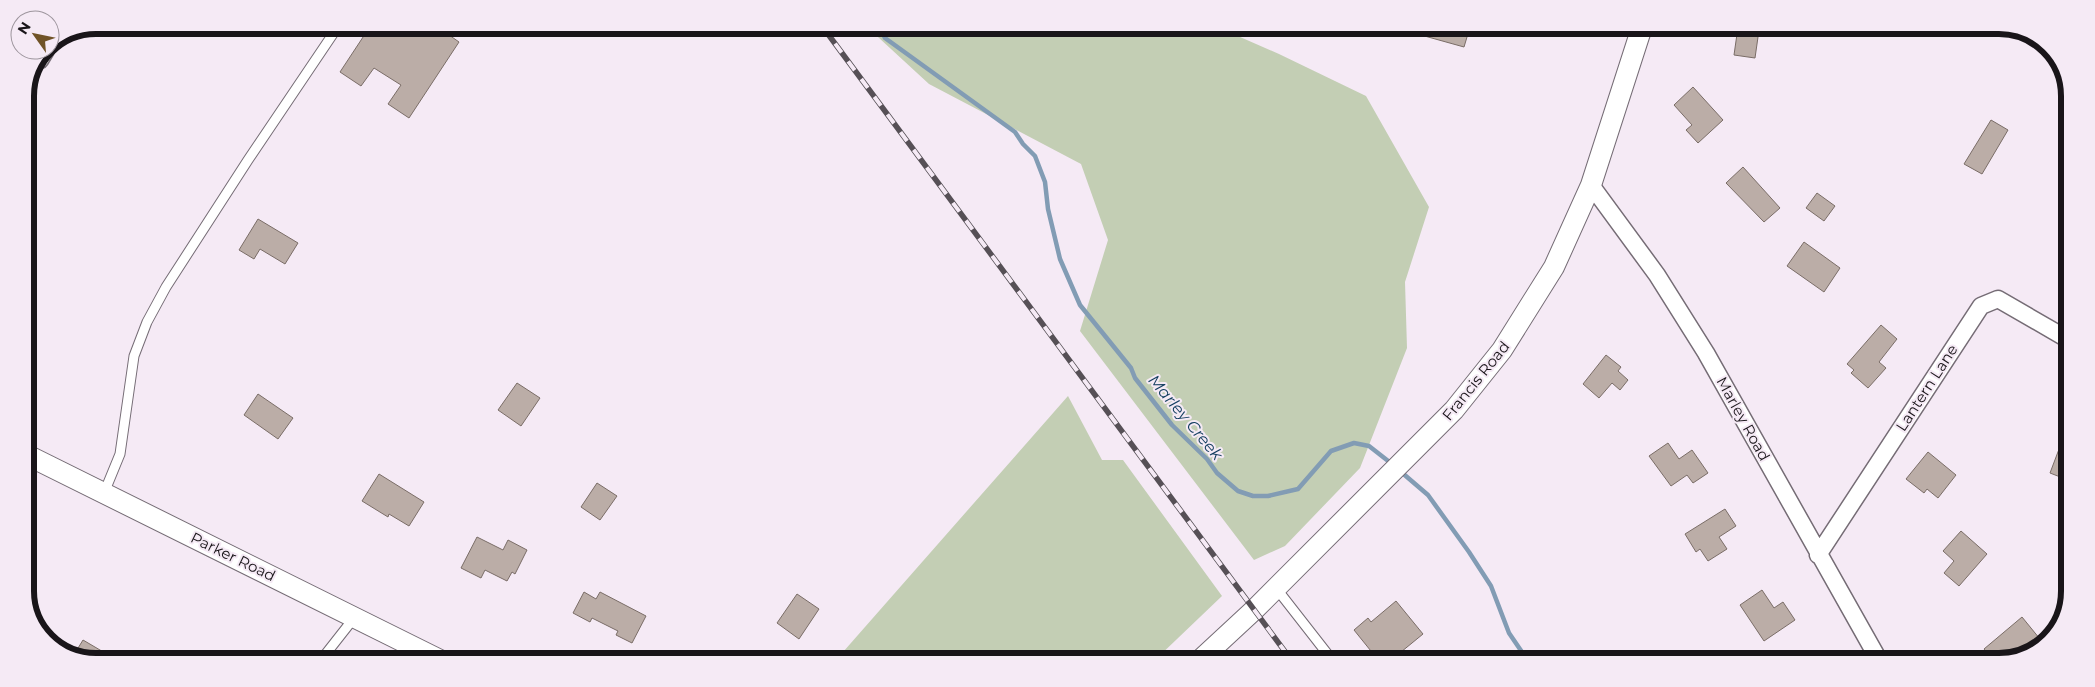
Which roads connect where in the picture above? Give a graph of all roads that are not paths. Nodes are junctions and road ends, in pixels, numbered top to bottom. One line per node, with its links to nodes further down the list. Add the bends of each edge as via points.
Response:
1 (333, 34): 6 (lane, via 166,287 147,322 134,356 120,454)
2 (1640, 34): 3 (street, Francis Road)
3 (1592, 185): 7 (street, Marley Road, via 1652,267 1701,345); 8 (street, Francis Road, via 1554,267 1502,350 1468,395)
4 (2061, 335): 7 (street, Lantern Lane, via 1998,299 1981,306)
5 (34, 459): 6 (street, Parker Road)
6 (104, 494): 9 (street, Parker Road)
7 (1818, 555): 14 (street, Marley Road)
8 (1276, 588): 12 (street, Francis Road); 13 (lane)
9 (354, 618): 10 (lane); 11 (street, Parker Road)
10 (327, 653)
11 (426, 653)
12 (1207, 653)
13 (1327, 653)
14 (1875, 653)

